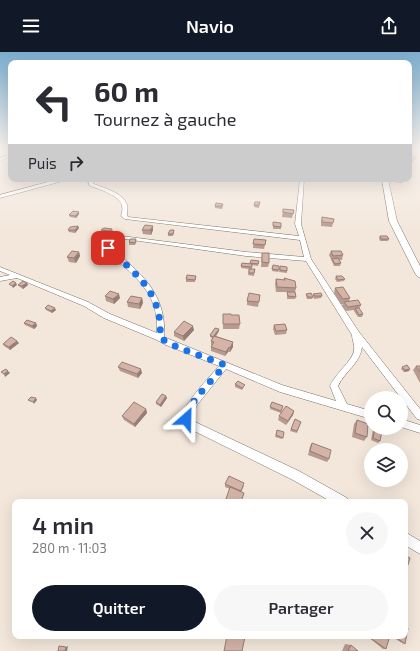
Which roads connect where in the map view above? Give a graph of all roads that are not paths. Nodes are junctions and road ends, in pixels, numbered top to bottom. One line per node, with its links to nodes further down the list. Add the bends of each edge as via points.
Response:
1 (50, 182): 5 (street)
2 (91, 182): 6 (street, via 123,203 124,216 127,218)
3 (302, 182): 6 (street, via 297,216)
4 (386, 182): 9 (street, via 394,222)
5 (0, 197)
6 (301, 238): 7 (street)
7 (308, 259): 12 (street); 13 (street, via 246,254 116,236 108,248 139,277 157,302 161,320)
8 (0, 269): 10 (street)
9 (420, 275)
10 (19, 276): 11 (street); 13 (street)
11 (0, 279)
12 (356, 334): 15 (street, via 357,353 334,386); 17 (street)
13 (160, 338): 14 (street)
14 (225, 365): 15 (street, via 280,388); 20 (street, via 194,402 186,416 189,424 295,475)
15 (344, 408): 16 (street)
16 (364, 413)
17 (420, 416)
18 (408, 425): 19 (street)
19 (420, 429)
20 (338, 499)
21 (408, 540): 22 (street)
22 (420, 548)

